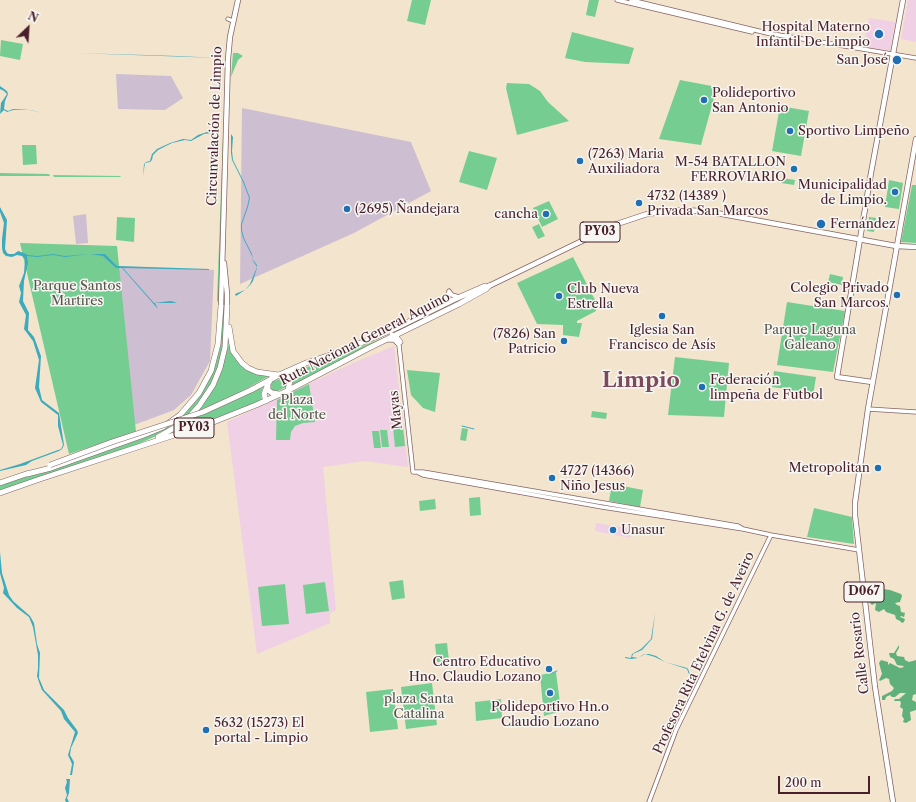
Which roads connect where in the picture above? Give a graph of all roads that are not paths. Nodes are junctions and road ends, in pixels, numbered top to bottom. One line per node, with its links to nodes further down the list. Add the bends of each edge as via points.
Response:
1 (238, 0): 12 (main road, Circunvalación de Limpio / PY03, via 231,20 228,59)
2 (617, 0): 5 (street, via 719,25)
3 (631, 0): 5 (street)
4 (904, 0): 6 (main road)
5 (766, 33): 6 (street)
6 (893, 54): 7 (street); 9 (main road)
7 (916, 58)
8 (916, 139): 10 (main road, D067)
9 (860, 240): 10 (main road, Ruta Nacional General Aquino / PY03); 13 (main road, Ruta Nacional General Aquino / PY03, via 711,212 662,212 618,224); 28 (main road, via 837,377)
10 (896, 246): 11 (main road, Ruta Nacional General Aquino / PY03); 28 (main road, D067)
11 (916, 247)
12 (222, 254): 17 (main road, Circunvalación de Limpio / PY03); 18 (main road, Circunvalación de Limpio / PY03, via 226,274)
13 (488, 286): 15 (highway, Ruta Nacional General Aquino / PY03); 21 (highway, Ruta Nacional General Aquino / PY03, via 459,304)
14 (449, 293): 15 (street); 19 (highway, via 443,302)
15 (460, 297): 16 (highway, Ruta Nacional General Aquino / PY03)
16 (448, 302): 19 (highway, Ruta Nacional General Aquino / PY03); 21 (street, via 441,311)
17 (221, 306): 36 (highway, PY03, via 218,344 211,371 199,394 180,416 144,436)
18 (227, 306): 20 (highway, PY03)
19 (414, 318): 23 (highway, Ruta Nacional General Aquino / PY03)
20 (227, 322): 26 (highway, via 233,350 242,363 257,372); 35 (highway, PY03, via 220,368 205,398 183,422)
21 (414, 326): 22 (highway, Ruta Nacional General Aquino / PY03); 25 (highway, via 402,335)
22 (393, 336): 23 (highway); 24 (highway, Ruta Nacional General Aquino / PY03); 25 (highway)
23 (375, 337): 26 (highway, Ruta Nacional General Aquino / PY03)
24 (381, 341): 25 (street, via 394,340); 30 (highway, Ruta Nacional General Aquino / PY03)
25 (399, 344): 39 (street, Mayas, via 413,472 738,526)
26 (279, 375): 27 (highway, Ruta Nacional General Aquino / PY03); 30 (highway, via 290,381)
27 (272, 378): 29 (highway); 36 (highway, Ruta Nacional General Aquino / PY03, bridge, via 203,412)
28 (872, 382): 33 (main road, Calle Rosario / D067)
29 (268, 384): 31 (highway, via 270,392); 32 (highway, via 264,394)
30 (287, 391): 31 (highway, Ruta Nacional General Aquino / PY03)
31 (280, 394): 32 (highway, Ruta Nacional General Aquino / PY03)
32 (266, 401): 35 (highway, Ruta Nacional General Aquino / PY03, via 211,423)
33 (868, 408): 34 (street); 40 (main road, Calle Rosario / D067, via 855,503)
34 (916, 412)
35 (141, 446): 38 (highway, Ruta Nacional General Aquino / PY03)
36 (27, 474): 37 (highway, Ruta Nacional General Aquino / PY03)
37 (0, 483)
38 (2, 493)
39 (771, 535): 40 (street); 41 (street, Profesora Rita Etelvina G. de Aveiro, via 676,730)
40 (859, 550): 42 (main road, Calle Rosario / D067, via 878,716)
41 (649, 802)
42 (893, 802)

